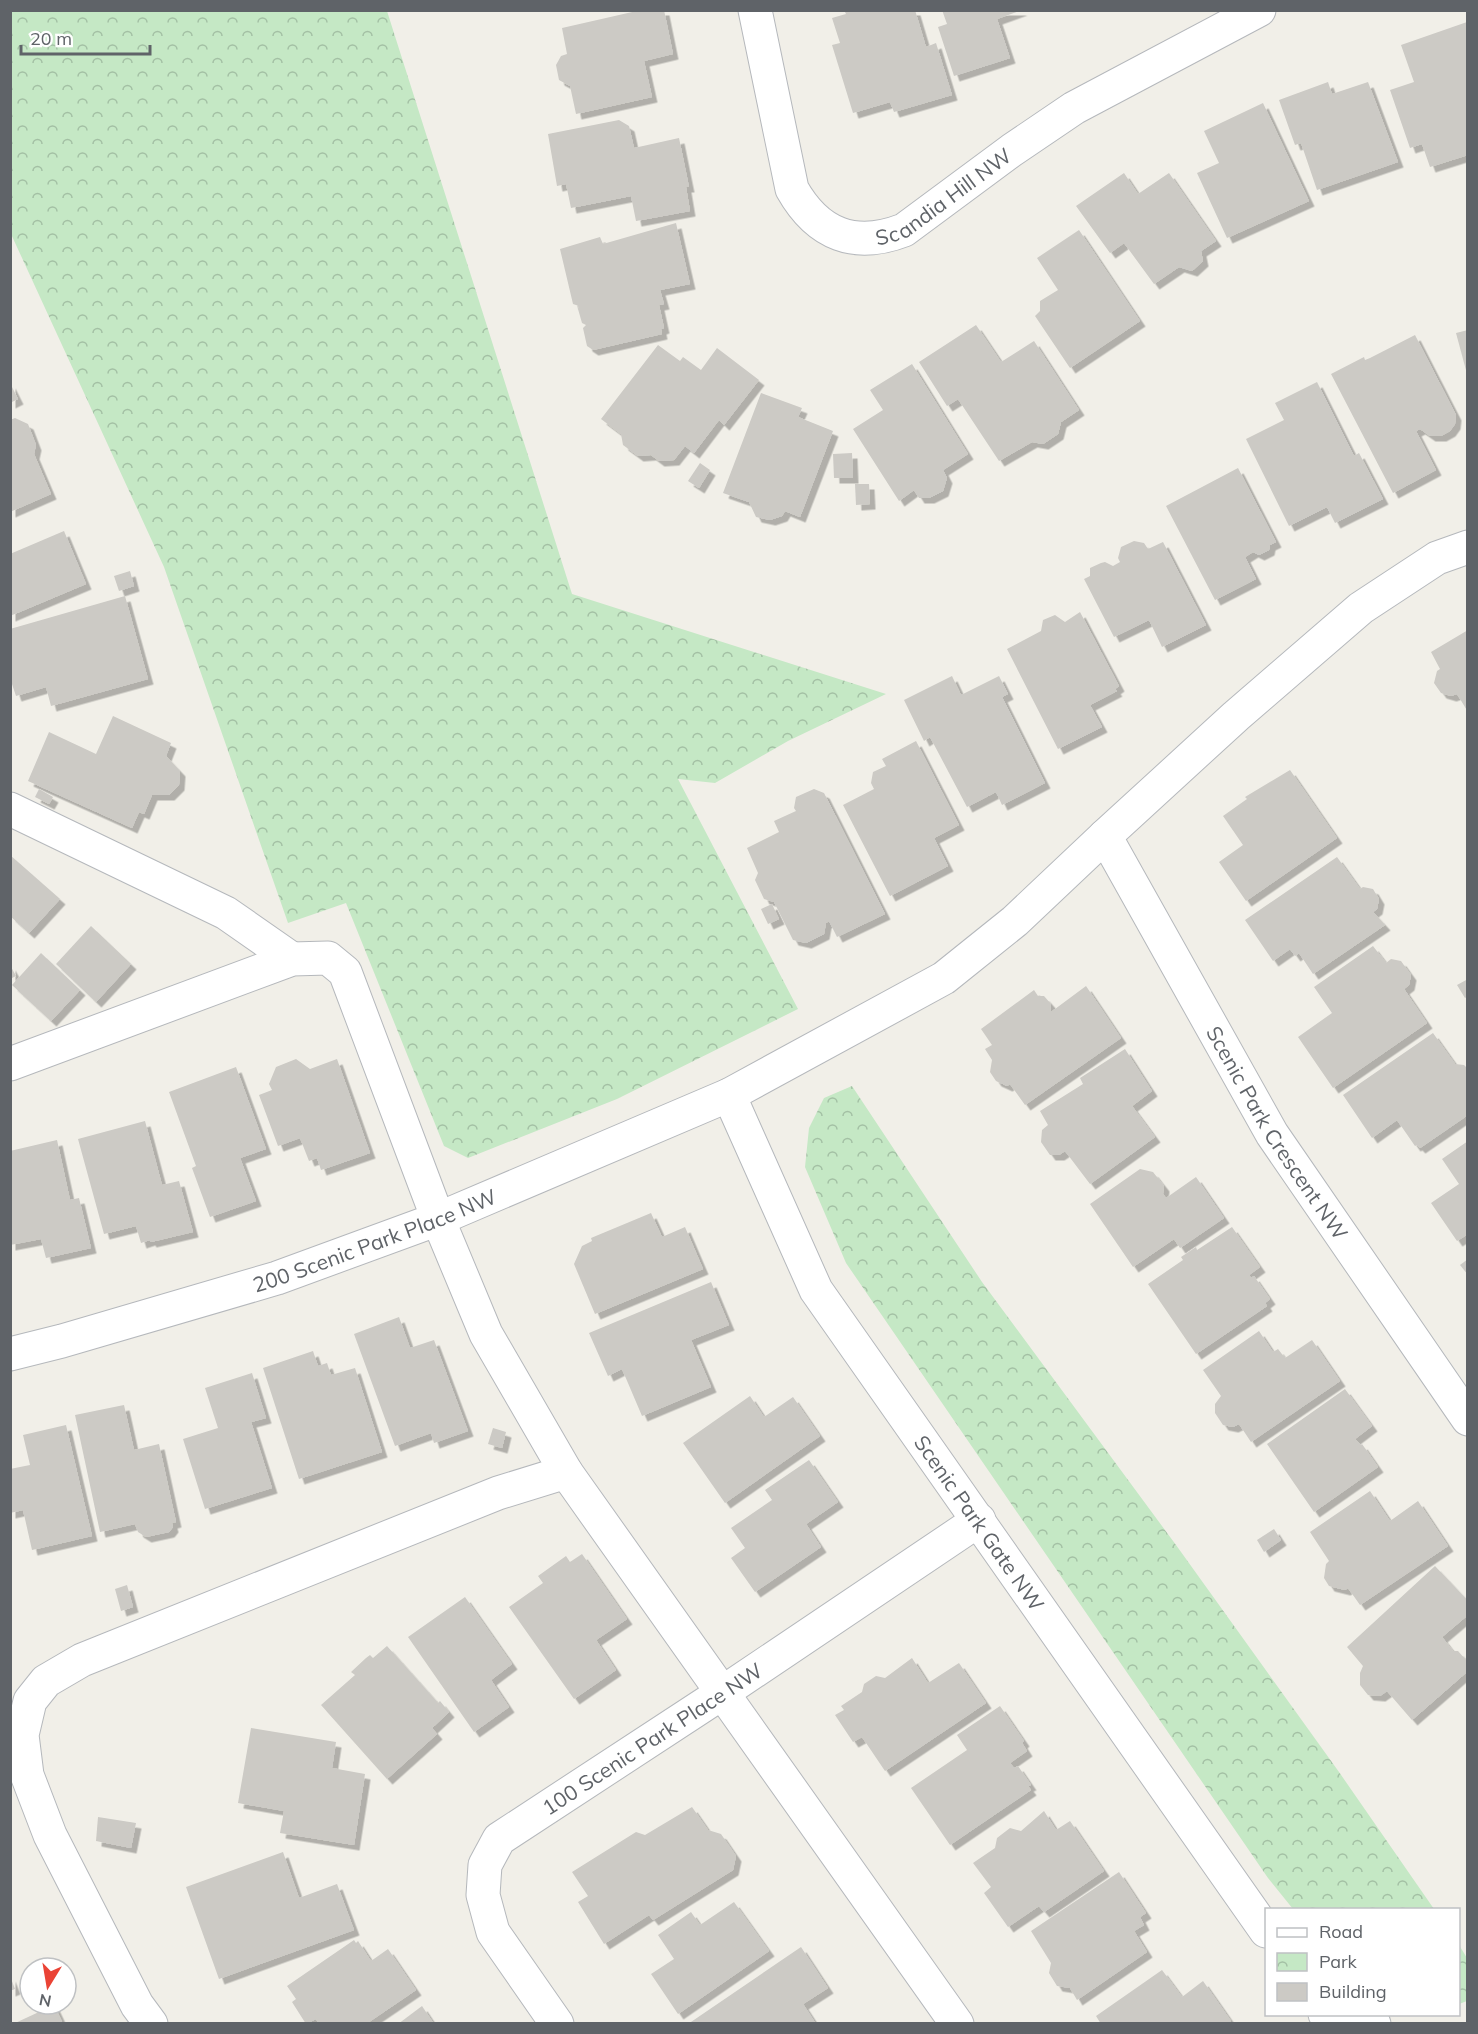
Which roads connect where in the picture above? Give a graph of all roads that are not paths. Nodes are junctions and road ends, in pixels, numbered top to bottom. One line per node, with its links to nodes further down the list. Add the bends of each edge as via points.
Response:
1 (755, 10): 2 (street, Scandia Hill NW, via 792,189 801,205 830,230 867,239 904,230 1074,108)
2 (1259, 10)
3 (1467, 547): 5 (street, via 1437,558 1361,608)
4 (10, 809): 6 (street, via 226,913)
5 (1106, 836): 8 (street, via 1015,921 944,978); 11 (street, Scenic Park Crescent NW, via 1272,1134)
6 (292, 958): 7 (street); 9 (street, via 328,958 345,972)
7 (10, 1064)
8 (729, 1095): 9 (street, 200 Scenic Park Place NW); 13 (street, Scenic Park Gate NW, via 816,1290)
9 (438, 1219): 10 (street, 200 Scenic Park Place NW, via 277,1278); 12 (street, via 486,1334)
10 (10, 1354)
11 (1467, 1419)
12 (566, 1472): 14 (street); 17 (street, via 498,1493 82,1660 46,1681 30,1701 22,1735 27,1775 50,1835 137,2005)
13 (979, 1520): 14 (street, 100 Scenic Park Place NW); 15 (street, Scenic Park Gate NW)
14 (722, 1693): 18 (street, 100 Scenic Park Place NW, via 499,1839 485,1865 483,1895 492,1932); 19 (street)
15 (1265, 1930)
16 (1361, 2016): 20 (street)
17 (151, 2024)
18 (557, 2024)
19 (957, 2024)
20 (1374, 2024)

